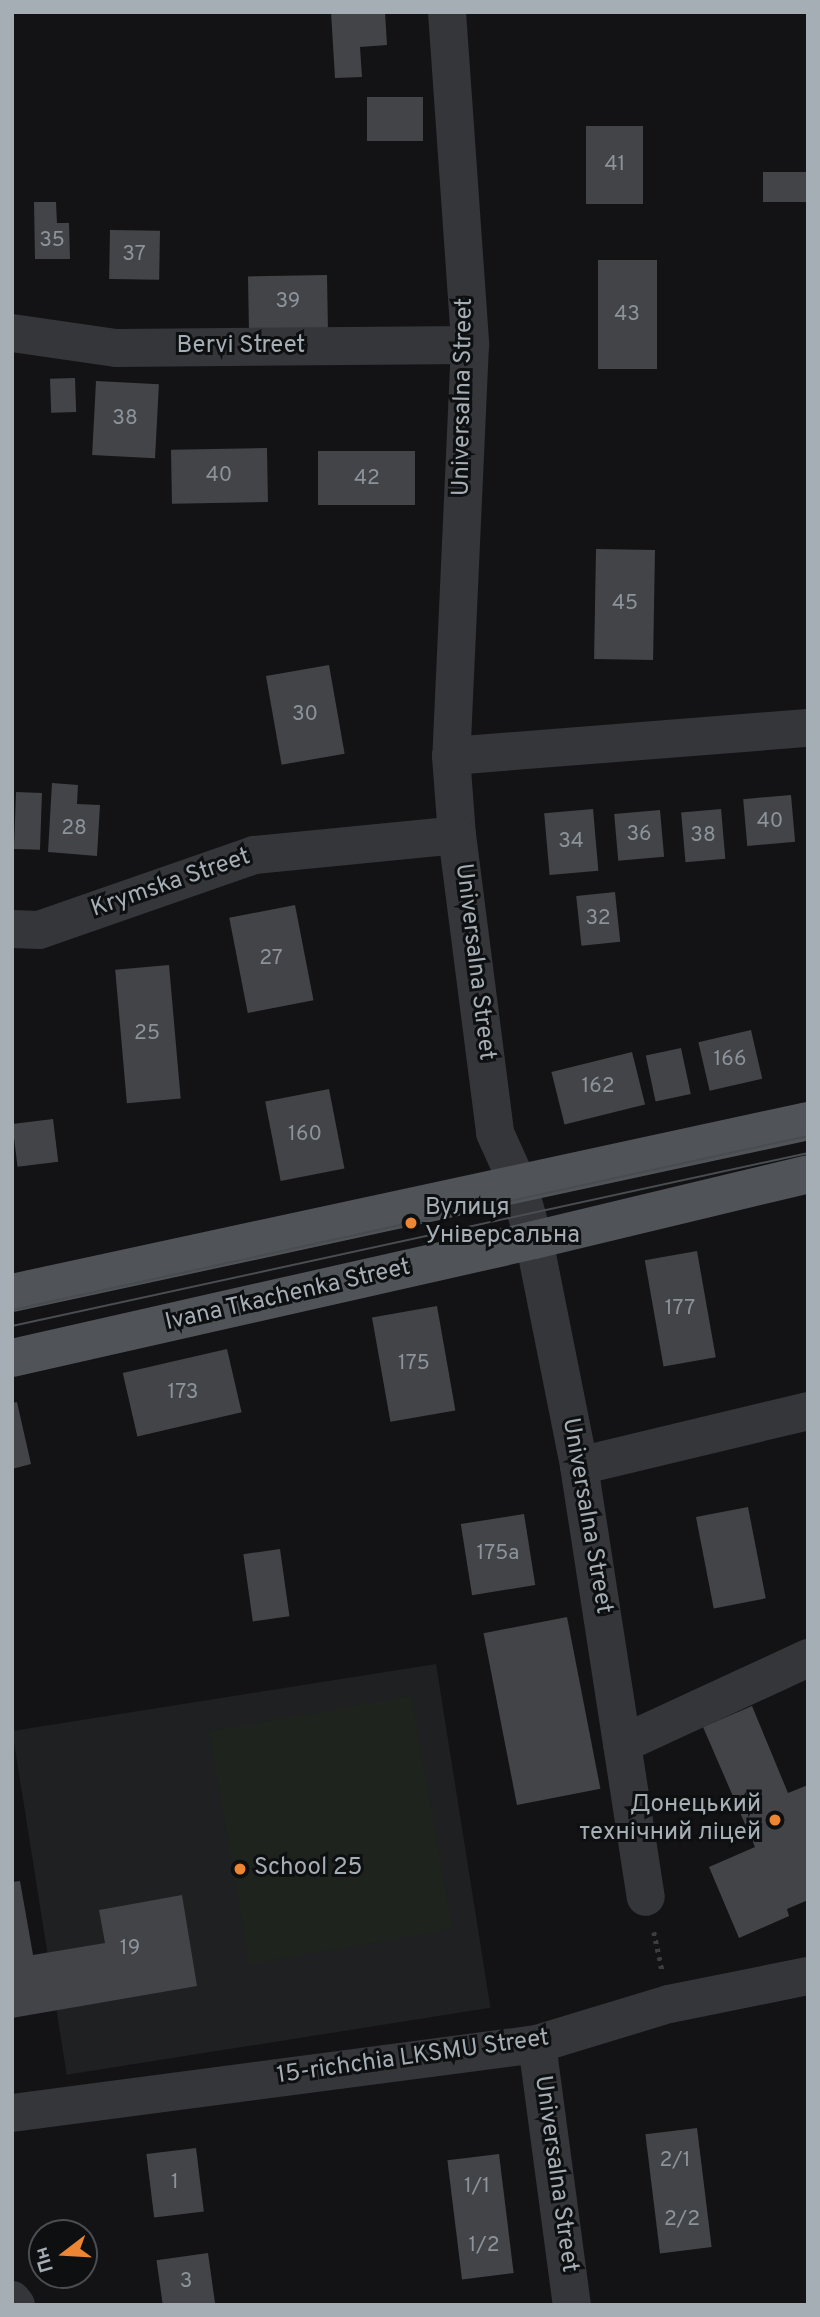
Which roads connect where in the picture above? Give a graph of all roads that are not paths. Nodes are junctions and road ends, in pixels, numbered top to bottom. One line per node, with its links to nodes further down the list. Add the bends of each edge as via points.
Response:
1 (447, 12): 3 (street, Universalna Street)
2 (12, 333): 3 (street, Bervi Street, via 116,348)
3 (470, 345): 5 (street, Universalna Street)
4 (808, 728): 5 (street)
5 (451, 756): 6 (street, Universalna Street)
6 (457, 835): 7 (street, Krymska Street, via 254,855 38,930); 10 (street, Universalna Street, via 495,1133)
7 (12, 929)
8 (808, 1121): 10 (main road)
9 (808, 1174): 11 (main road, Ivana Tkachenka Street)
10 (518, 1184): 11 (street, Universalna Street); 12 (main road)
11 (534, 1240): 13 (main road, Ivana Tkachenka Street); 15 (street, Universalna Street)
12 (12, 1293)
13 (12, 1358)
14 (808, 1411): 15 (street)
15 (579, 1466): 17 (street, Universalna Street)
16 (807, 1659): 17 (street)
17 (622, 1744): 18 (street, Universalna Street)
18 (646, 1897)
19 (808, 1976): 20 (street, 15-richchia LKSMU Street, via 669,2004)
20 (537, 2044): 21 (street, 15-richchia LKSMU Street); 24 (street, Universalna Street)
21 (12, 2113)
22 (12, 2300): 23 (street)
23 (16, 2305)
24 (572, 2305)

